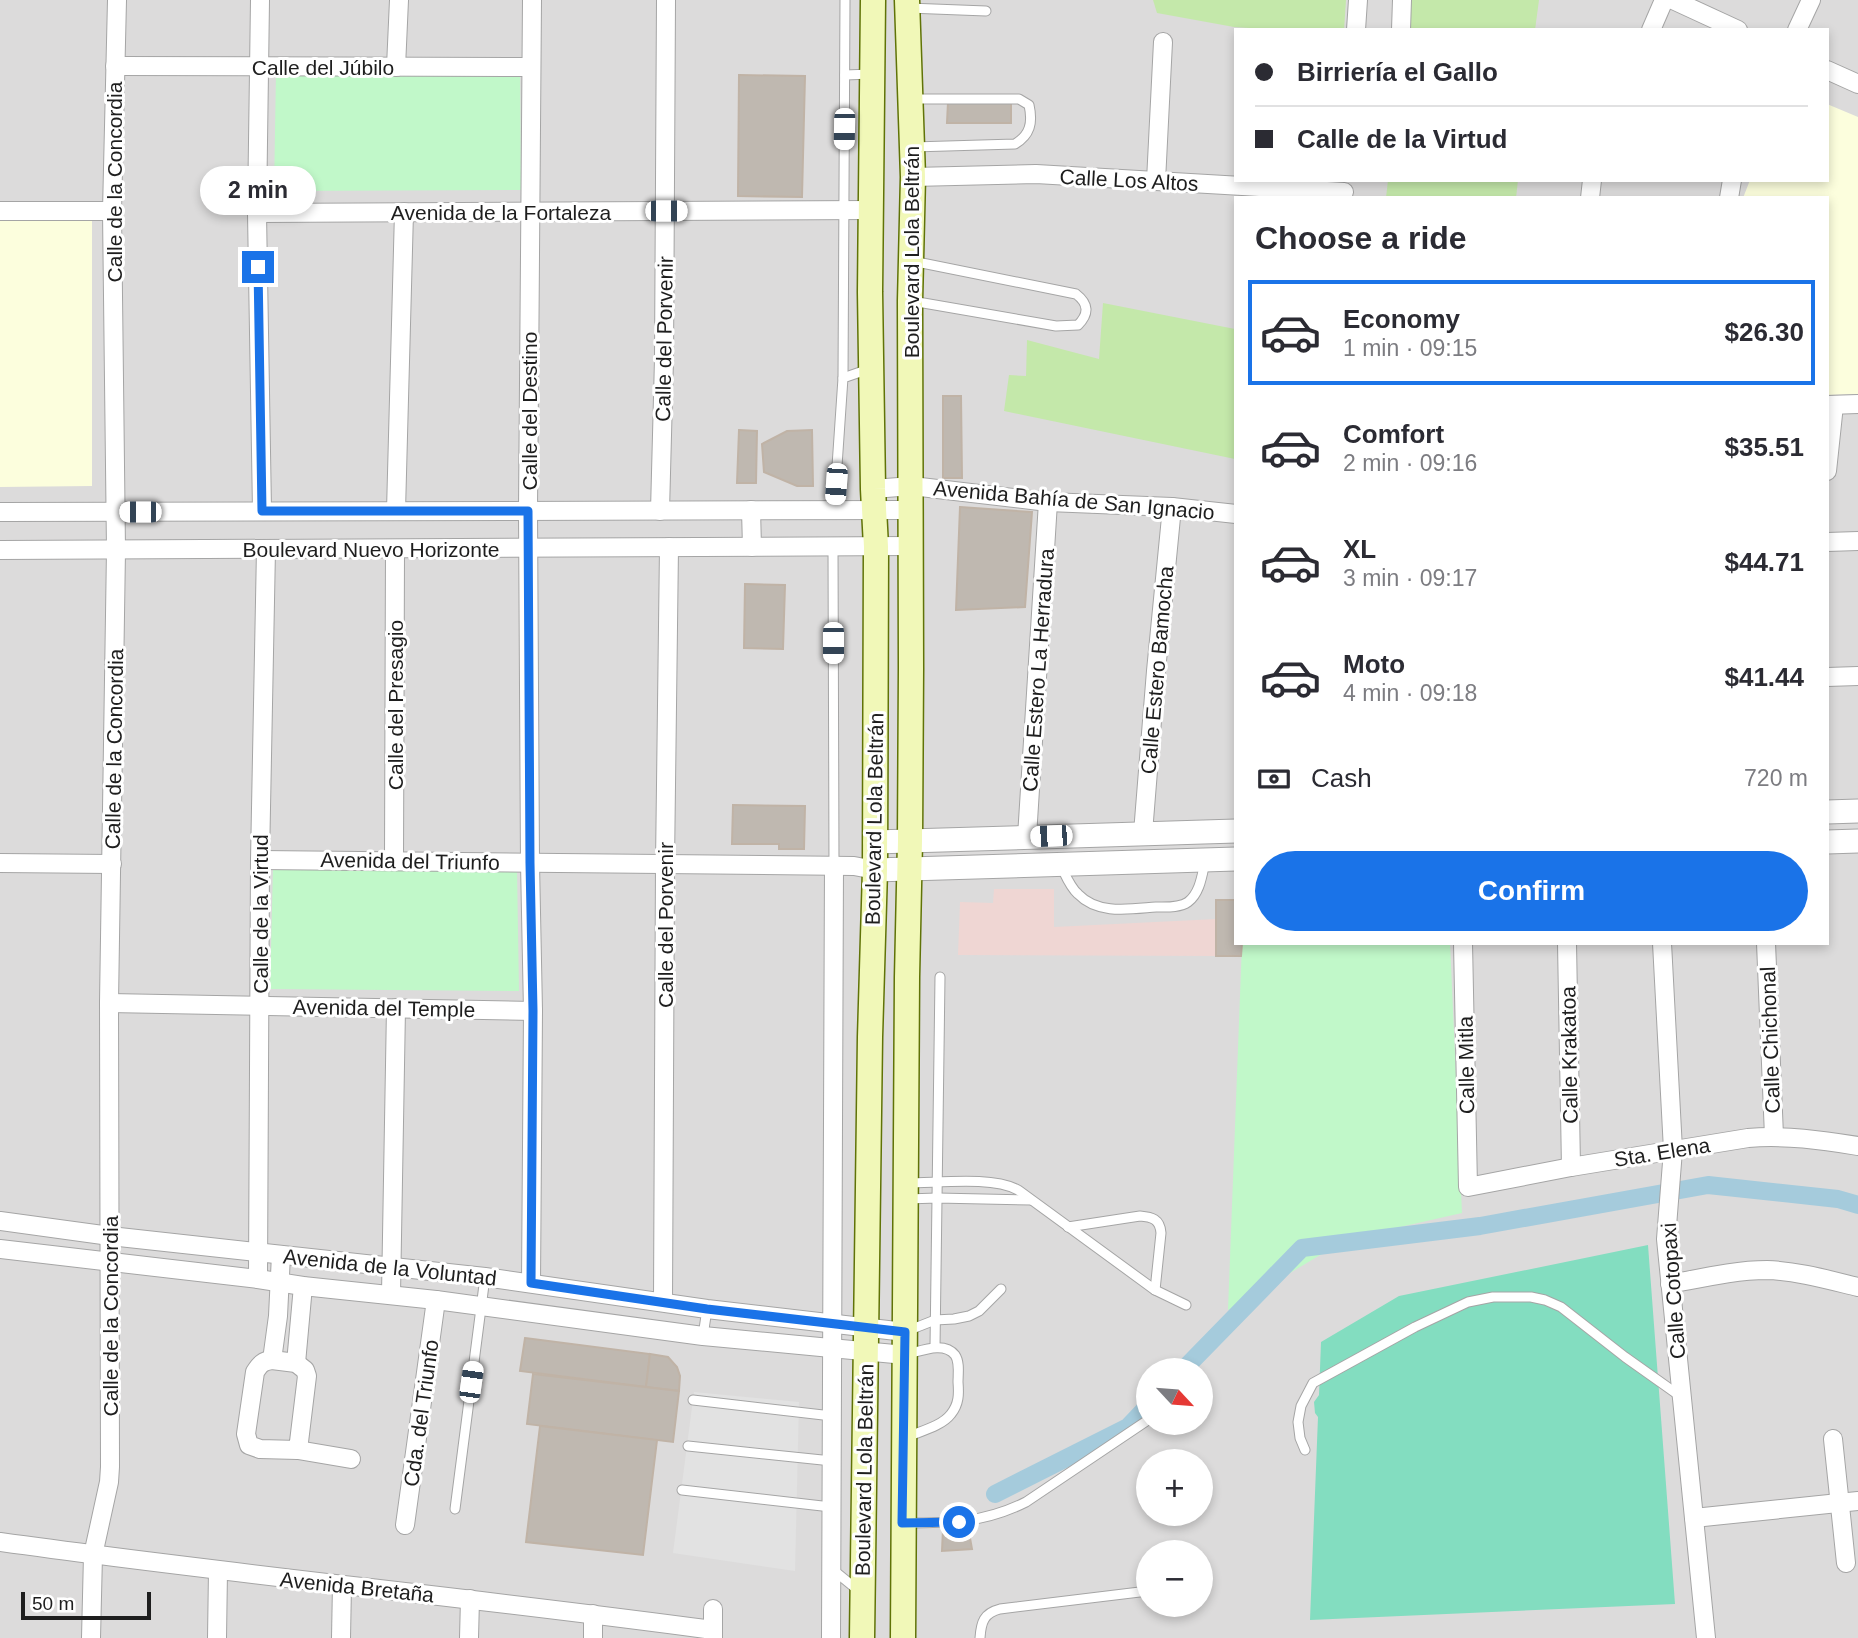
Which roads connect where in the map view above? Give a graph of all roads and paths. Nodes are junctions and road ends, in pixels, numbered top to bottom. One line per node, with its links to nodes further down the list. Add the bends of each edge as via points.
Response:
1 (117, 0): 21 (street, Calle de la Concordia)
2 (260, 0): 22 (street)
3 (399, 0): 23 (street)
4 (531, 0): 24 (street, Calle del Destino)
5 (666, 0): 39 (street, Calle del Porvenir)
6 (845, 0): 27 (lane)
7 (873, 0): 26 (main road, Boulevard Lola Beltrán)
8 (1358, 0): 15 (street)
9 (1402, 0): 16 (street)
10 (1664, 0): 17 (street)
11 (1673, 0): 18 (street)
12 (1811, 0): 19 (street)
13 (907, 4): 14 (lane); 29 (main road, Boulevard Lola Beltrán)
14 (986, 11)
15 (1356, 28)
16 (1401, 28)
17 (1652, 28)
18 (1734, 28)
19 (1798, 28)
20 (1163, 42): 32 (street)
21 (115, 66): 22 (street, Calle del Júbilo); 38 (street, Calle de la Concordia)
22 (258, 66): 23 (street, Calle del Júbilo); 42 (street)
23 (396, 67): 24 (street, Calle del Júbilo)
24 (531, 67): 41 (street, Calle del Destino)
25 (1829, 71): 28 (street)
26 (873, 74): 27 (lane); 36 (main road, Boulevard Lola Beltrán)
27 (845, 75): 35 (lane)
28 (1858, 84)
29 (911, 99): 30 (main road, Boulevard Lola Beltrán); 30 (lane, via 1019,99 1029,105 1031,115 1025,138 1015,144)
30 (911, 147): 31 (main road, Boulevard Lola Beltrán)
31 (913, 177): 32 (street, Calle Los Altos, via 1036,174); 43 (main road, Boulevard Lola Beltrán)
32 (1156, 181): 33 (street, Calle Los Altos)
33 (1270, 184): 34 (street, Calle Los Altos)
34 (1347, 188)
35 (843, 210): 36 (street, Avenida de la Fortaleza); 39 (street, Avenida de la Fortaleza); 46 (lane)
36 (870, 210): 45 (main road, Boulevard Lola Beltrán)
37 (0, 211): 38 (street)
38 (112, 211): 61 (street, Calle de la Concordia)
39 (666, 211): 41 (street, Avenida de la Fortaleza); 54 (street, Calle del Porvenir)
40 (404, 212): 41 (street, Avenida de la Fortaleza); 42 (street, Avenida de la Fortaleza); 58 (street)
41 (530, 212): 59 (street, Calle del Destino)
42 (257, 213): 57 (street)
43 (911, 261): 44 (main road, Boulevard Lola Beltrán); 44 (lane, via 1076,294 1087,312 1078,326 1056,326)
44 (910, 301): 50 (main road, Boulevard Lola Beltrán)
45 (870, 369): 46 (lane); 51 (main road, Boulevard Lola Beltrán)
46 (844, 378): 56 (lane)
47 (1858, 404): 48 (street)
48 (1831, 405): 49 (street)
49 (1829, 438)
50 (912, 498): 51 (street, Boulevard Nuevo Horizonte); 52 (street, Avenida Bahía de San Ignacio); 65 (main road, Boulevard Lola Beltrán)
51 (874, 499): 56 (street, Boulevard Nuevo Horizonte); 69 (main road, Boulevard Lola Beltrán)
52 (1048, 502): 53 (street, Avenida Bahía de San Ignacio); 81 (street, Calle Estero La Herradura)
53 (1172, 507): 62 (street, Avenida Bahía de San Ignacio); 80 (street, Calle Estero Bamocha)
54 (660, 510): 55 (street, Boulevard Nuevo Horizonte); 59 (street, Boulevard Nuevo Horizonte)
55 (751, 510): 56 (street, Boulevard Nuevo Horizonte); 67 (street)
56 (834, 510)
57 (262, 511): 58 (street, Boulevard Nuevo Horizonte); 61 (street, Boulevard Nuevo Horizonte)
58 (396, 511): 59 (street, Boulevard Nuevo Horizonte)
59 (528, 511): 70 (street, Calle del Destino)
60 (0, 512): 61 (street, Boulevard Nuevo Horizonte)
61 (116, 512): 74 (street, Calle de la Concordia)
62 (1234, 514)
63 (1858, 541): 64 (street)
64 (1829, 542)
65 (910, 546): 69 (street, Boulevard Nuevo Horizonte); 82 (main road, Boulevard Lola Beltrán)
66 (669, 547): 67 (street, Boulevard Nuevo Horizonte); 70 (street, Boulevard Nuevo Horizonte); 93 (street, Calle del Porvenir)
67 (752, 547): 68 (street, Boulevard Nuevo Horizonte)
68 (833, 547): 69 (street, Boulevard Nuevo Horizonte); 95 (lane)
69 (876, 547): 84 (main road, Boulevard Lola Beltrán)
70 (529, 548): 72 (street, Boulevard Nuevo Horizonte); 91 (street, Calle del Destino)
71 (266, 549): 72 (street, Boulevard Nuevo Horizonte); 74 (street, Boulevard Nuevo Horizonte); 87 (street, Calle de la Virtud)
72 (396, 549): 89 (street, Calle del Presagio)
73 (0, 550): 74 (street, Boulevard Nuevo Horizonte)
74 (117, 550): 92 (street, Calle de la Concordia)
75 (1858, 676): 76 (street)
76 (1829, 677)
77 (1858, 811): 78 (street)
78 (1829, 812)
79 (1234, 831): 80 (street)
80 (1143, 834): 81 (street)
81 (1027, 837): 82 (street)
82 (910, 841): 84 (street); 97 (main road, Boulevard Lola Beltrán)
83 (1858, 841): 85 (street)
84 (875, 842): 96 (main road, Boulevard Lola Beltrán)
85 (1829, 842)
86 (1234, 859): 88 (street)
87 (260, 860): 89 (street, Avenida del Triunfo); 104 (street, Calle de la Virtud)
88 (1206, 860): 94 (street); 94 (lane, via 1200,884 1181,906 1123,910 1107,909 1079,895)
89 (394, 861): 91 (street, Avenida del Triunfo)
90 (0, 863): 92 (street)
91 (530, 863): 93 (street, Avenida del Triunfo); 106 (street, Calle del Destino)
92 (112, 864): 103 (street, Calle de la Concordia)
93 (665, 864): 95 (street, Avenida del Triunfo); 135 (street, Calle del Porvenir)
94 (1060, 864): 97 (street)
95 (834, 865): 96 (street, Avenida del Triunfo); 142 (street)
96 (864, 868): 97 (street); 144 (main road, Boulevard Lola Beltrán, via 870,1037)
97 (909, 869): 113 (main road, Boulevard Lola Beltrán)
98 (1464, 945): 112 (street, Calle Mitla)
99 (1567, 945): 110 (street, Calle Krakatoa)
100 (1662, 945): 109 (street, Calle Cotopaxi)
101 (1766, 945): 107 (street, Calle Chichonal)
102 (940, 977): 111 (lane)
103 (109, 1003): 104 (street, Avenida del Temple); 118 (street, Calle de la Concordia)
104 (260, 1006): 105 (street, Avenida del Temple); 120 (street, Calle de la Virtud)
105 (396, 1009): 106 (street, Avenida del Temple); 123 (street)
106 (533, 1011): 127 (street, Calle del Destino)
107 (1774, 1136): 108 (street, Sta. Elena); 109 (street, Sta. Elena)
108 (1858, 1146)
109 (1673, 1150): 110 (street, Sta. Elena); 128 (street, Calle Cotopaxi, via 1666,1239)
110 (1571, 1167): 112 (street, Sta. Elena)
111 (937, 1183): 113 (lane); 114 (lane); 115 (lane, via 1001,1183)
112 (1468, 1187)
113 (906, 1191): 114 (lane); 145 (main road, Boulevard Lola Beltrán)
114 (937, 1198): 115 (lane); 141 (lane)
115 (1031, 1200): 117 (lane)
116 (0, 1221): 118 (street, Avenida de la Voluntad)
117 (1068, 1227): 132 (lane); 132 (lane, via 1140,1216 1157,1220 1161,1233)
118 (110, 1236): 120 (street, Avenida de la Voluntad); 122 (street, Calle de la Concordia)
119 (0, 1249): 122 (street, Avenida de la Voluntad)
120 (258, 1252): 121 (street, Avenida de la Voluntad); 125 (street, Calle de la Virtud)
121 (281, 1255): 123 (street, Avenida de la Voluntad); 126 (street)
122 (111, 1263): 125 (street, Avenida de la Voluntad); 170 (street, Calle de la Concordia, via 110,1467)
123 (393, 1266): 124 (street, Avenida de la Voluntad); 133 (street)
124 (485, 1277): 127 (street, Avenida de la Voluntad); 136 (lane)
125 (258, 1279): 126 (street, Avenida de la Voluntad)
126 (280, 1282): 129 (street, Avenida de la Voluntad); 139 (street)
127 (531, 1283): 135 (street, Avenida de la Voluntad)
128 (1670, 1284): 130 (street, via 1769,1270); 150 (street, Calle Cotopaxi)
129 (303, 1286): 133 (street, Avenida de la Voluntad); 140 (street)
130 (1858, 1287)
131 (1001, 1289): 141 (lane, via 979,1311)
132 (1154, 1290): 137 (lane)
133 (391, 1294): 134 (street, Avenida de la Voluntad)
134 (436, 1300): 136 (street, Avenida de la Voluntad); 168 (street, Cda. del Triunfo)
135 (663, 1302): 138 (street, Avenida de la Voluntad)
136 (482, 1306): 143 (street, Avenida de la Voluntad); 165 (lane)
137 (1185, 1306)
138 (707, 1309): 142 (street, Avenida de la Voluntad); 143 (lane)
139 (278, 1316): 140 (street); 148 (street)
140 (300, 1318): 149 (street)
141 (935, 1320): 145 (lane); 146 (lane)
142 (832, 1325): 144 (street, Avenida de la Voluntad); 147 (street)
143 (703, 1336): 147 (street, Avenida de la Voluntad)
144 (867, 1340): 145 (street, Avenida de la Voluntad); 147 (street, Avenida de la Voluntad); 176 (main road, Boulevard Lola Beltrán)
145 (905, 1343): 146 (lane); 154 (main road, Boulevard Lola Beltrán)
146 (935, 1347): 154 (lane, via 955,1355 957,1404 945,1420)
147 (832, 1349): 152 (street)
148 (272, 1360): 149 (street); 157 (street, via 264,1361 255,1372 247,1441 260,1449)
149 (296, 1363): 157 (street, via 307,1376)
150 (1682, 1397): 158 (lane, via 1561,1307 1531,1297 1493,1297 1468,1302 1313,1382 1298,1422); 166 (street, Calle Cotopaxi)
151 (694, 1400): 152 (lane)
152 (832, 1416): 160 (street)
153 (1136, 1428): 167 (lane, via 1005,1512 959,1522)
154 (902, 1439): 167 (main road, Boulevard Lola Beltrán)
155 (1833, 1439): 163 (street)
156 (688, 1446): 160 (lane)
157 (298, 1450): 159 (street)
158 (1305, 1450)
159 (351, 1459)
160 (832, 1461): 164 (street)
161 (682, 1490): 164 (lane)
162 (1858, 1501): 163 (street)
163 (1840, 1504): 166 (street); 171 (street)
164 (831, 1507): 172 (street)
165 (454, 1509)
166 (1694, 1518): 190 (street, Calle Cotopaxi)
167 (902, 1523): 188 (main road, Boulevard Lola Beltrán)
168 (405, 1525)
169 (0, 1542): 170 (street, Avenida Bretaña)
170 (93, 1555): 173 (street, Avenida Bretaña); 181 (street, Calle de la Concordia)
171 (1846, 1563)
172 (831, 1568): 176 (lane); 186 (street)
173 (218, 1571): 174 (street, Avenida Bretaña); 182 (street)
174 (342, 1586): 177 (street, Avenida Bretaña); 183 (street)
175 (1136, 1592): 189 (lane, via 1000,1609 984,1620)
176 (862, 1594): 187 (main road, Boulevard Lola Beltrán)
177 (470, 1599): 179 (street, Avenida Bretaña); 184 (street)
178 (713, 1609): 180 (street)
179 (593, 1614): 180 (street, Avenida Bretaña); 185 (street)
180 (713, 1634)
181 (91, 1638)
182 (217, 1638)
183 (341, 1638)
184 (469, 1638)
185 (593, 1638)
186 (831, 1638)
187 (862, 1638)
188 (902, 1638)
189 (980, 1638)
190 (1706, 1638)

